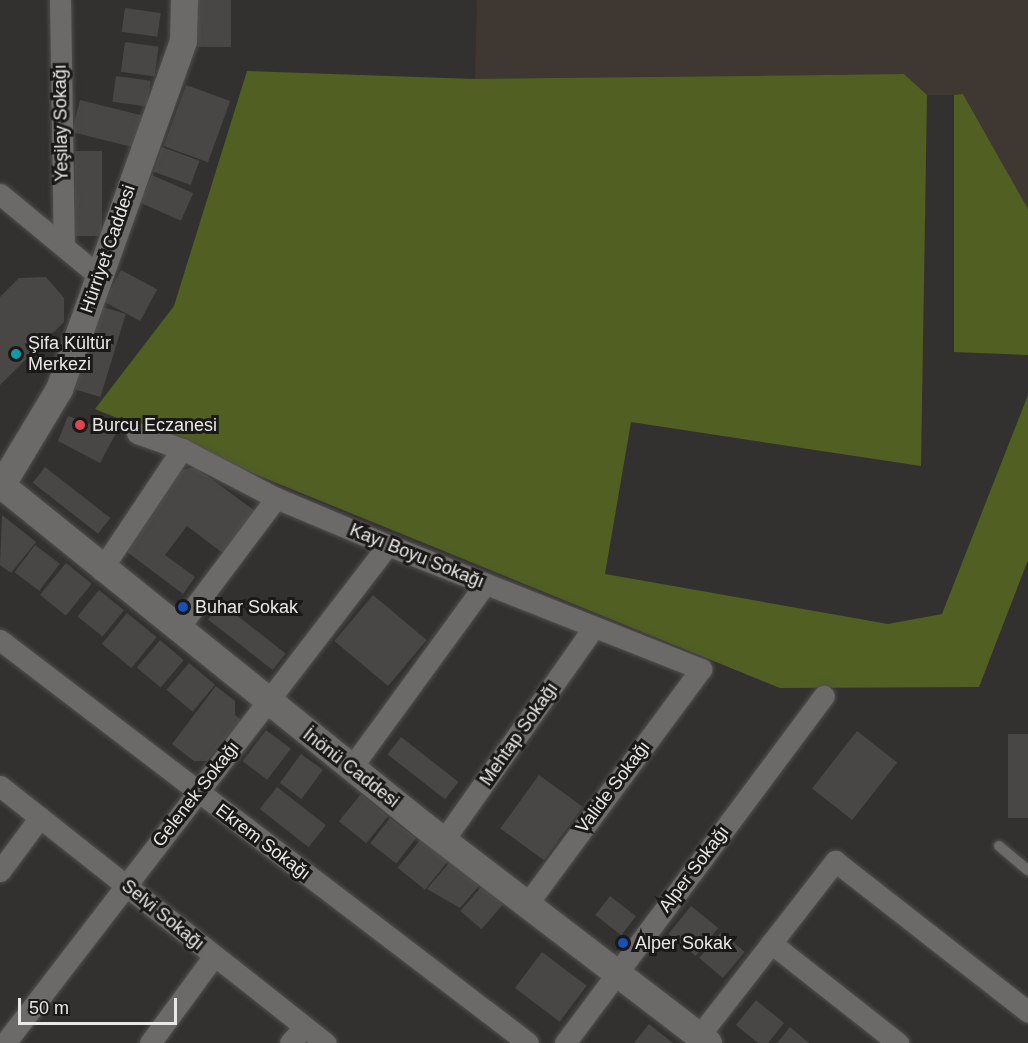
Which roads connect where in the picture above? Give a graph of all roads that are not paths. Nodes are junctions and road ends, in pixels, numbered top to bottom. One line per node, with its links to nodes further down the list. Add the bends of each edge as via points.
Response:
1 (60, 0): 4 (street, Yeşilay Sokağı)
2 (184, 0): 5 (street, Hürriyet Caddesi, via 183,41)
3 (0, 194): 4 (street)
4 (64, 246): 5 (street)
5 (98, 275): 8 (street, Hürriyet Caddesi, via 59,389)
6 (137, 433): 7 (street, Kayı Boyu Sokağı)
7 (182, 448): 9 (street, Kayı Boyu Sokağı); 11 (street)
8 (0, 486): 11 (street, İnönü Caddesi)
9 (276, 498): 10 (street, Kayı Boyu Sokağı); 14 (street)
10 (388, 545): 12 (street, Kayı Boyu Sokağı); 18 (street, Gelenek Sokağı)
11 (101, 570): 14 (street, İnönü Caddesi)
12 (485, 584): 13 (street, Kayı Boyu Sokağı); 19 (street)
13 (594, 627): 16 (street, Kayı Boyu Sokağı); 23 (street, Mehtap Sokağı)
14 (177, 630): 18 (street, İnönü Caddesi)
15 (0, 640): 21 (street, Ekrem Sokağı)
16 (700, 669): 28 (street, Valide Sokağı)
17 (824, 696): 31 (street, Alper Sokağı)
18 (267, 702): 19 (street, İnönü Caddesi); 21 (street, Gelenek Sokağı)
19 (351, 768): 23 (street, İnönü Caddesi)
20 (0, 786): 22 (street, Selvi Sokağı)
21 (198, 792): 27 (street, Gelenek Sokağı); 38 (street, Ekrem Sokağı)
22 (40, 817): 26 (street); 27 (street, Selvi Sokağı)
23 (443, 841): 28 (street, İnönü Caddesi)
24 (999, 846): 25 (lane)
25 (1028, 870)
26 (0, 872)
27 (126, 885): 30 (street, Selvi Sokağı); 35 (street, Gelenek Sokağı)
28 (526, 904): 31 (street, İnönü Caddesi)
29 (771, 943): 32 (street, via 836,861); 34 (street); 40 (street)
30 (214, 956): 33 (street, Selvi Sokağı); 36 (street)
31 (617, 973): 34 (street, İnönü Caddesi); 39 (street, Alper Sokağı)
32 (1028, 1012)
33 (297, 1035): 37 (street, Selvi Sokağı)
34 (703, 1040)
35 (5, 1043)
36 (150, 1043)
37 (326, 1043)
38 (528, 1043)
39 (565, 1043)
40 (898, 1043)

